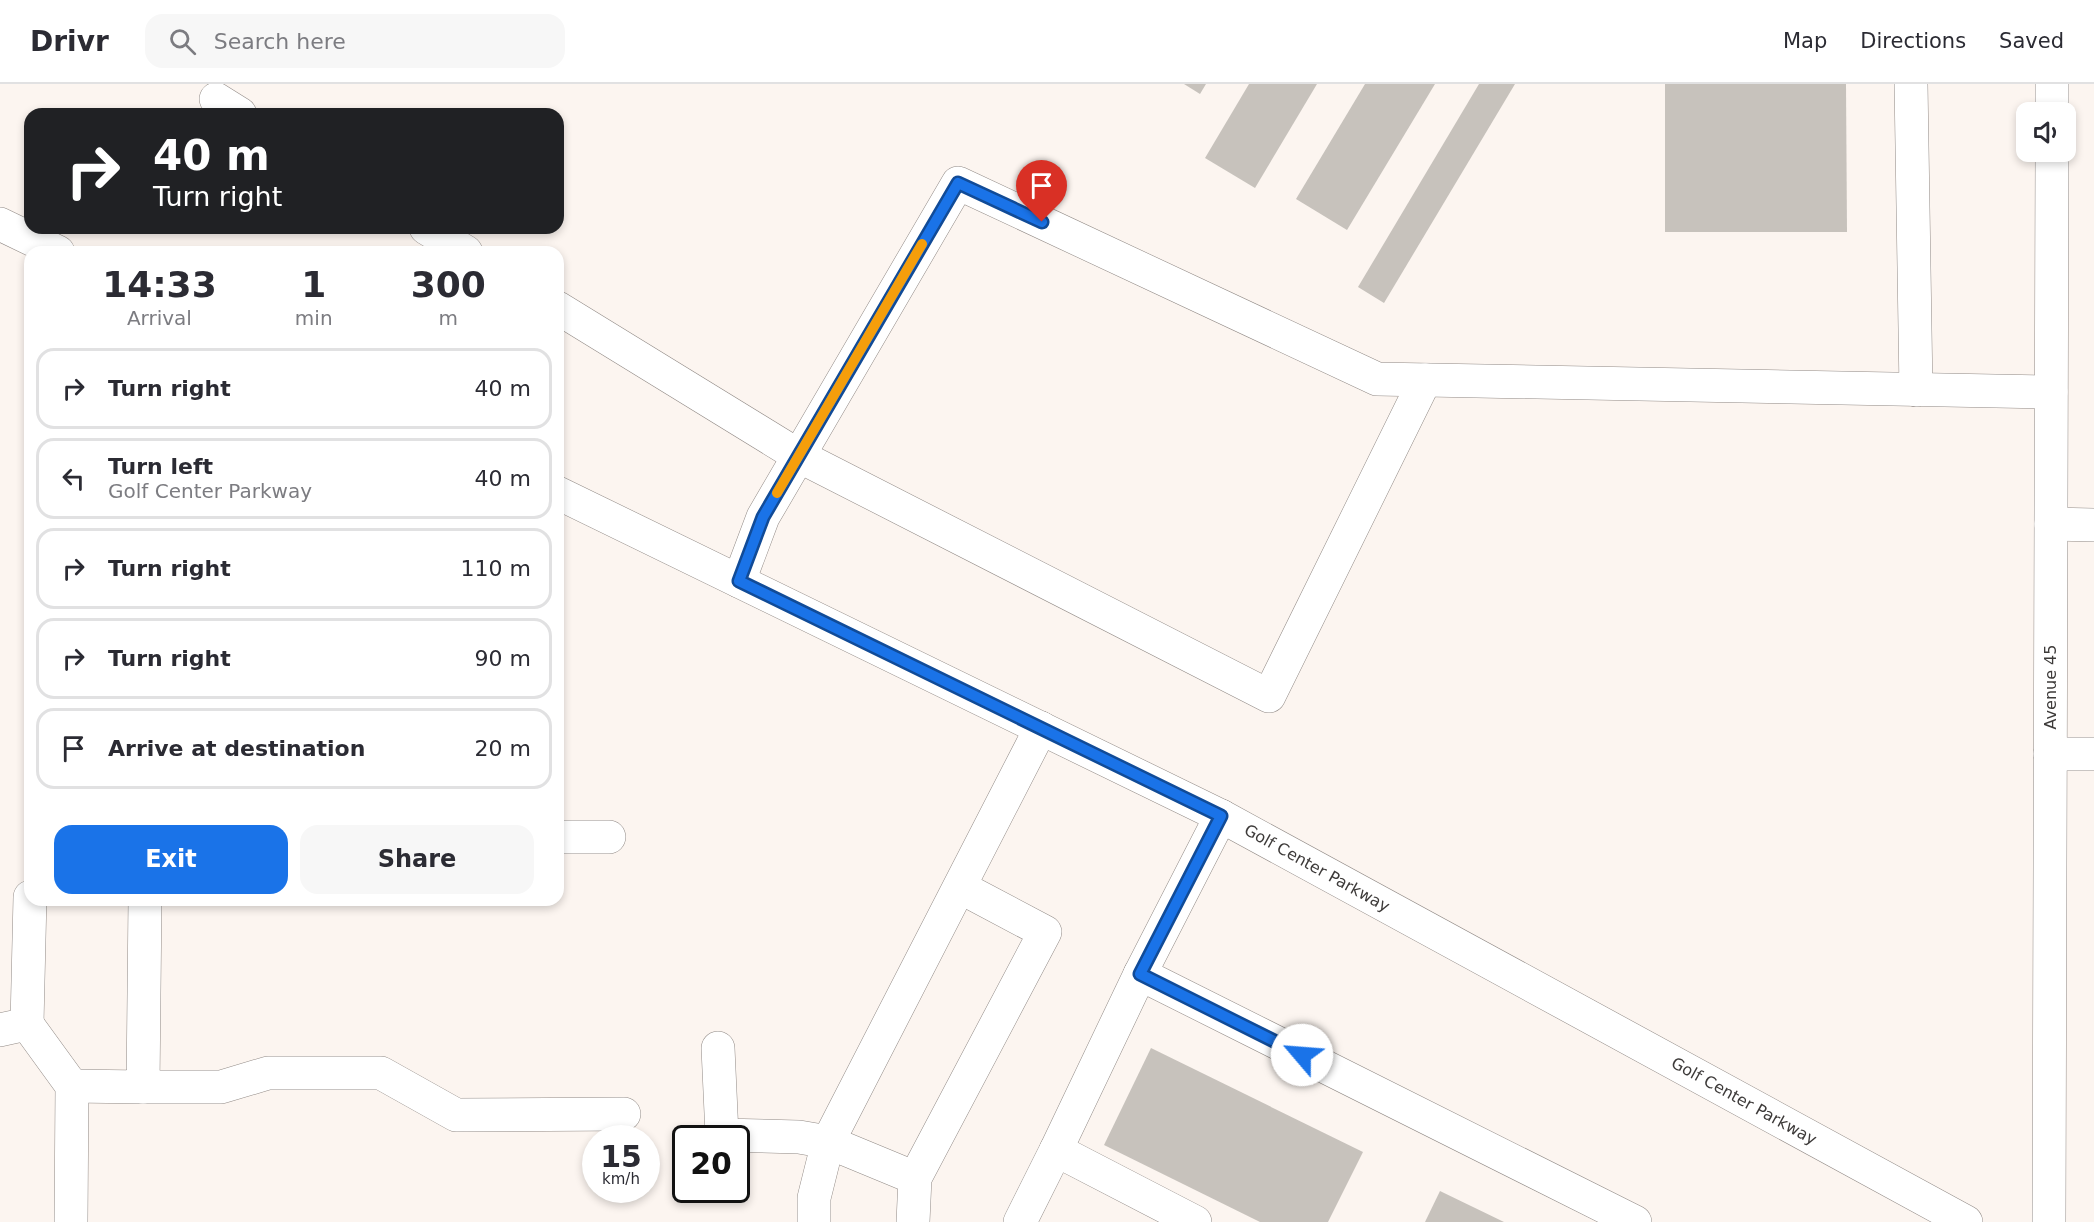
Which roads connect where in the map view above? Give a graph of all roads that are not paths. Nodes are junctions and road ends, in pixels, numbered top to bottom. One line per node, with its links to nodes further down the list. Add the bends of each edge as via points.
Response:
1 (1911, 84): 11 (main road)
2 (2052, 84): 3 (main road)
3 (2052, 102)
4 (2052, 162): 12 (main road, Avenue 45)
5 (3, 226): 7 (main road)
6 (436, 234): 8 (main road)
7 (45, 246)
8 (456, 246)
9 (564, 312): 13 (main road)
10 (1425, 380): 11 (main road); 13 (main road, via 1377,379 958,183); 13 (main road, via 1269,696)
11 (1916, 390): 12 (main road)
12 (2051, 392): 15 (main road, Avenue 45)
13 (799, 456): 17 (main road, via 763,517)
14 (564, 496): 17 (main road, Golf Center Parkway)
15 (2050, 524): 16 (main road); 19 (main road, Avenue 45)
16 (2094, 525)
17 (739, 581): 18 (main road, Golf Center Parkway)
18 (1041, 728): 21 (main road, Golf Center Parkway); 24 (main road)
19 (2050, 754): 20 (main road); 43 (main road, Avenue 45)
20 (2094, 754)
21 (1221, 816): 27 (main road); 42 (main road, Golf Center Parkway)
22 (564, 837): 23 (main road)
23 (609, 837)
24 (960, 886): 33 (main road); 35 (main road, via 1045,932)
25 (29, 906): 28 (main road)
26 (145, 906): 31 (main road)
27 (1140, 974): 34 (main road); 41 (main road)
28 (14, 1027): 30 (main road)
29 (717, 1048): 33 (main road, via 722,1135 799,1137)
30 (72, 1086): 31 (main road); 36 (main road)
31 (143, 1087): 32 (main road, via 221,1087 268,1073 381,1073 456,1115)
32 (624, 1114)
33 (828, 1142): 35 (main road); 37 (main road, via 814,1198)
34 (1056, 1150): 39 (main road); 40 (main road)
35 (915, 1178): 38 (main road)
36 (71, 1222)
37 (814, 1222)
38 (913, 1222)
39 (1020, 1222)
40 (1195, 1222)
41 (1635, 1222)
42 (1966, 1222)
43 (2049, 1222)

